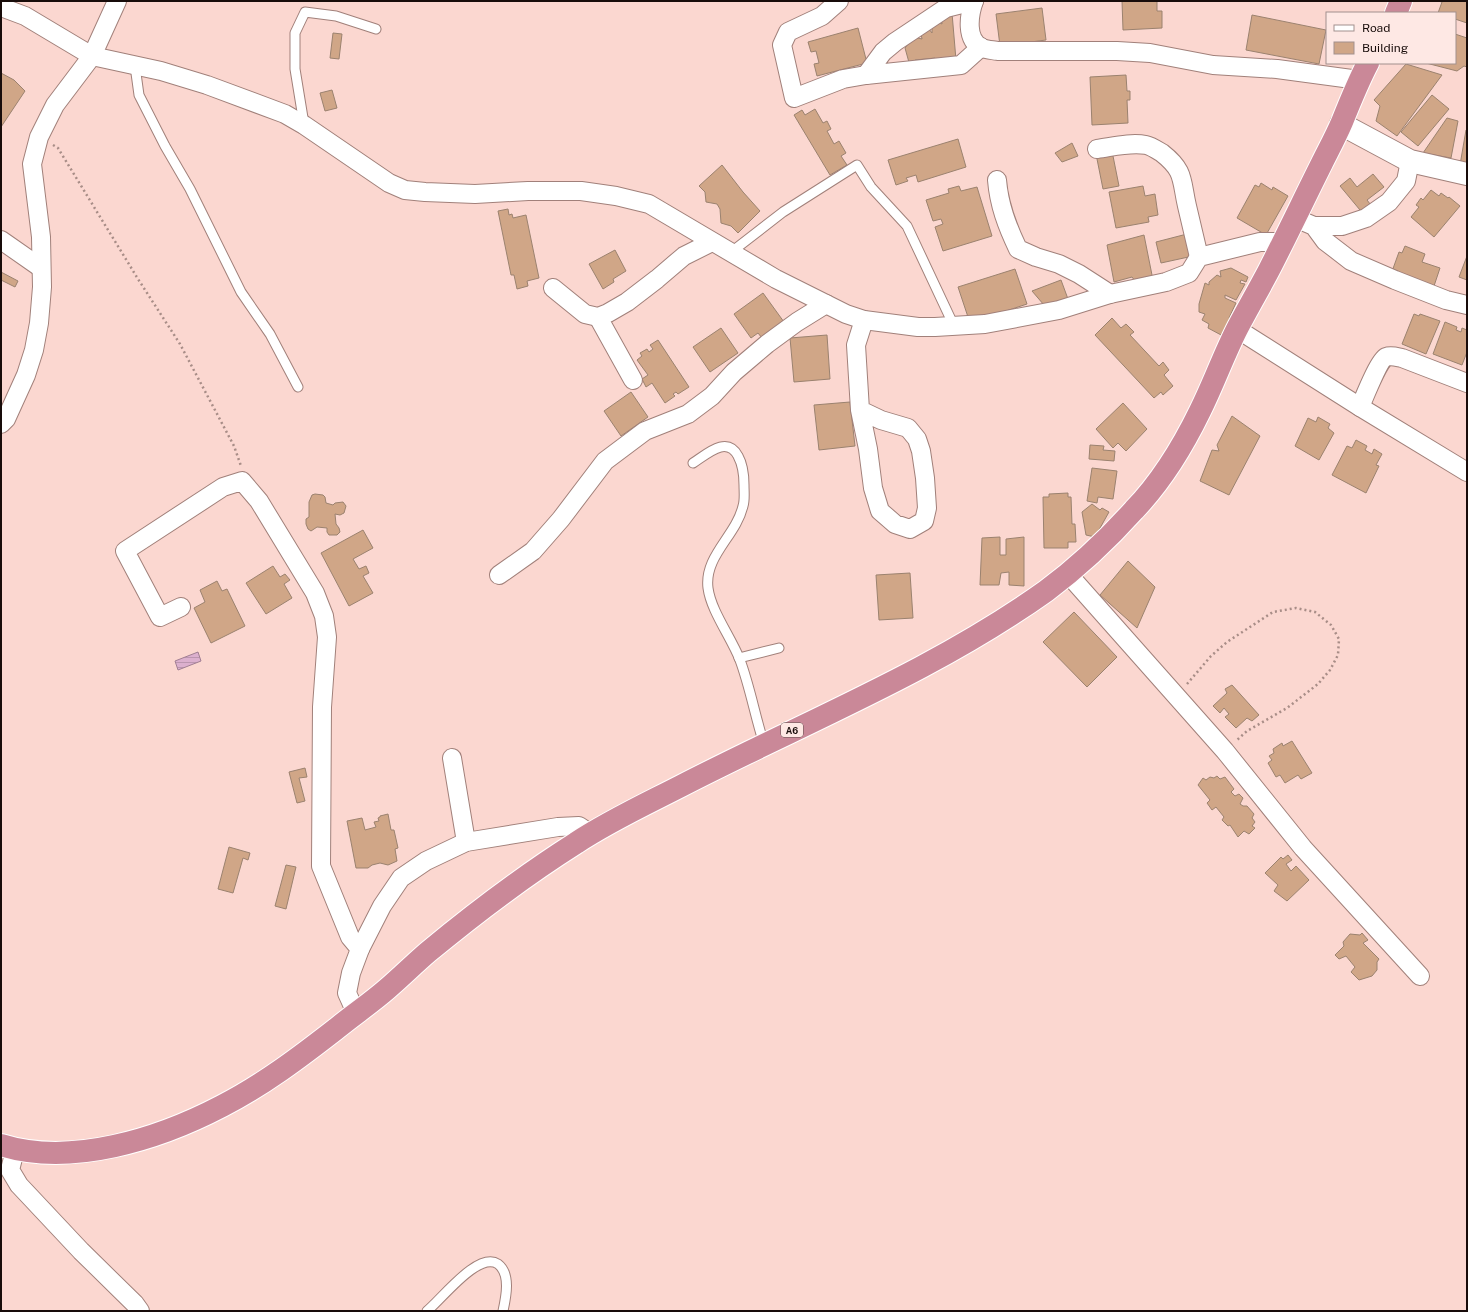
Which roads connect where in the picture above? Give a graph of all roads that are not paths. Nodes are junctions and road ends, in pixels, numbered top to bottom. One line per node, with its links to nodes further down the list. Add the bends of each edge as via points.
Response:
1 (117, 1): 9 (street)
2 (839, 1): 12 (street, via 822,16 788,32 782,45 794,98 843,79)
3 (974, 1): 8 (street, via 969,26 973,39); 12 (street, via 946,8 895,42 883,52)
4 (1401, 1): 6 (highway)
5 (1, 7): 9 (street, via 25,16)
6 (1396, 12)
7 (376, 29): 14 (lane, via 336,16 305,12 295,33 295,69)
8 (981, 47): 11 (street, via 998,51 1150,53 1213,65); 12 (street, via 960,65)
9 (92, 56): 10 (street); 25 (street, via 55,105 39,137 32,164 41,237)
10 (134, 66): 14 (street, via 207,85 285,114); 36 (lane, via 139,95 165,146 190,189 241,292 270,334)
11 (1364, 72): 13 (highway, A6)
12 (866, 75)
13 (1341, 124): 16 (street); 19 (highway, A6)
14 (304, 125): 21 (street, via 389,183 406,190 475,194 581,191 616,196 649,204)
15 (1097, 149): 24 (street, via 1147,145 1173,162 1184,186)
16 (1410, 161): 17 (street); 19 (street, via 1406,181 1389,202 1366,218 1342,226)
17 (1467, 174)
18 (997, 180): 27 (street, via 1001,209 1018,249 1059,264)
19 (1305, 222): 22 (highway, A6); 29 (street, via 1351,261 1446,300)
20 (1, 240): 25 (street)
21 (712, 242): 23 (street); 30 (street, via 684,256 627,302)
22 (1282, 242): 24 (street, via 1260,242); 33 (highway, A6)
23 (730, 253): 28 (street); 32 (lane, via 783,212 857,165 872,187 906,226)
24 (1199, 257): 27 (street, via 1189,273 1166,282)
25 (41, 268): 39 (street, via 39,323 34,350 26,375 6,419)
26 (553, 288): 30 (street, via 585,314)
27 (1110, 294): 32 (street, via 1059,310 985,324)
28 (826, 304): 31 (street); 43 (street, via 767,344 734,372 712,396 688,414 645,431 605,461 533,551)
29 (1467, 305)
30 (598, 317): 34 (street)
31 (864, 320): 32 (street, via 918,327); 38 (street, via 856,345)
32 (954, 326)
33 (1237, 329): 37 (street); 42 (highway, A6, via 1199,414 1157,483 1118,528)
34 (633, 380)
35 (1467, 383): 37 (street, via 1402,358 1384,357)
36 (298, 387)
37 (1360, 407): 41 (street)
38 (860, 410): 38 (street, via 873,488 880,511 895,524 910,529 924,521 927,508 921,451 917,438 908,428)
39 (1, 424)
40 (693, 463): 46 (lane, via 720,446 729,446 742,462 744,506 710,567 707,578 712,603)
41 (1467, 472)
42 (1068, 574): 47 (highway, A6, via 1020,609 950,651 898,680); 52 (street, via 1225,751 1303,848)
43 (499, 575)
44 (182, 607): 51 (street, via 160,617 125,551 223,487 242,481 259,501 315,593 324,616 328,637 322,707 321,866 350,937)
45 (779, 648): 46 (lane)
46 (739, 658): 47 (lane)
47 (764, 744): 49 (highway, A6)
48 (452, 758): 50 (street)
49 (590, 834): 50 (street, via 579,826 558,827); 53 (highway, A6, via 483,908)
50 (466, 842): 51 (street, via 426,861 401,878 382,906)
51 (360, 949): 53 (street, via 347,993)
52 (1420, 976)
53 (356, 1013): 54 (highway, A6, via 263,1082 185,1124 111,1147 79,1152 51,1153)
54 (8, 1148): 55 (street, via 10,1170 19,1185)
55 (120, 1290): 56 (street); 57 (street)
56 (122, 1311)
57 (140, 1311)
58 (428, 1311): 59 (lane, via 462,1276 488,1261 495,1262 505,1274)
59 (503, 1311)

